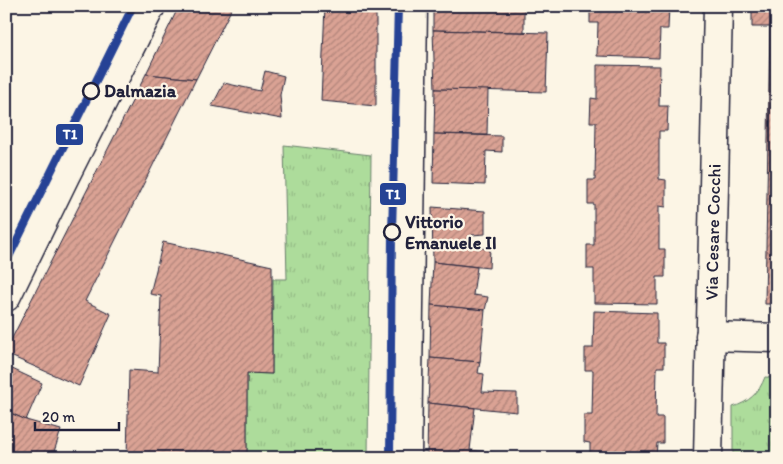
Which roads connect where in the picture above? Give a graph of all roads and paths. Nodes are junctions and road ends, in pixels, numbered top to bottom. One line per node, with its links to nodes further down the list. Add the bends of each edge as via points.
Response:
1 (151, 6): 4 (street)
2 (413, 6): 7 (street)
3 (718, 6): 5 (street, Via Cesare Cocchi)
4 (6, 297)
5 (710, 336): 6 (street); 8 (street, Via Cesare Cocchi)
6 (777, 338)
7 (407, 458)
8 (708, 458)

